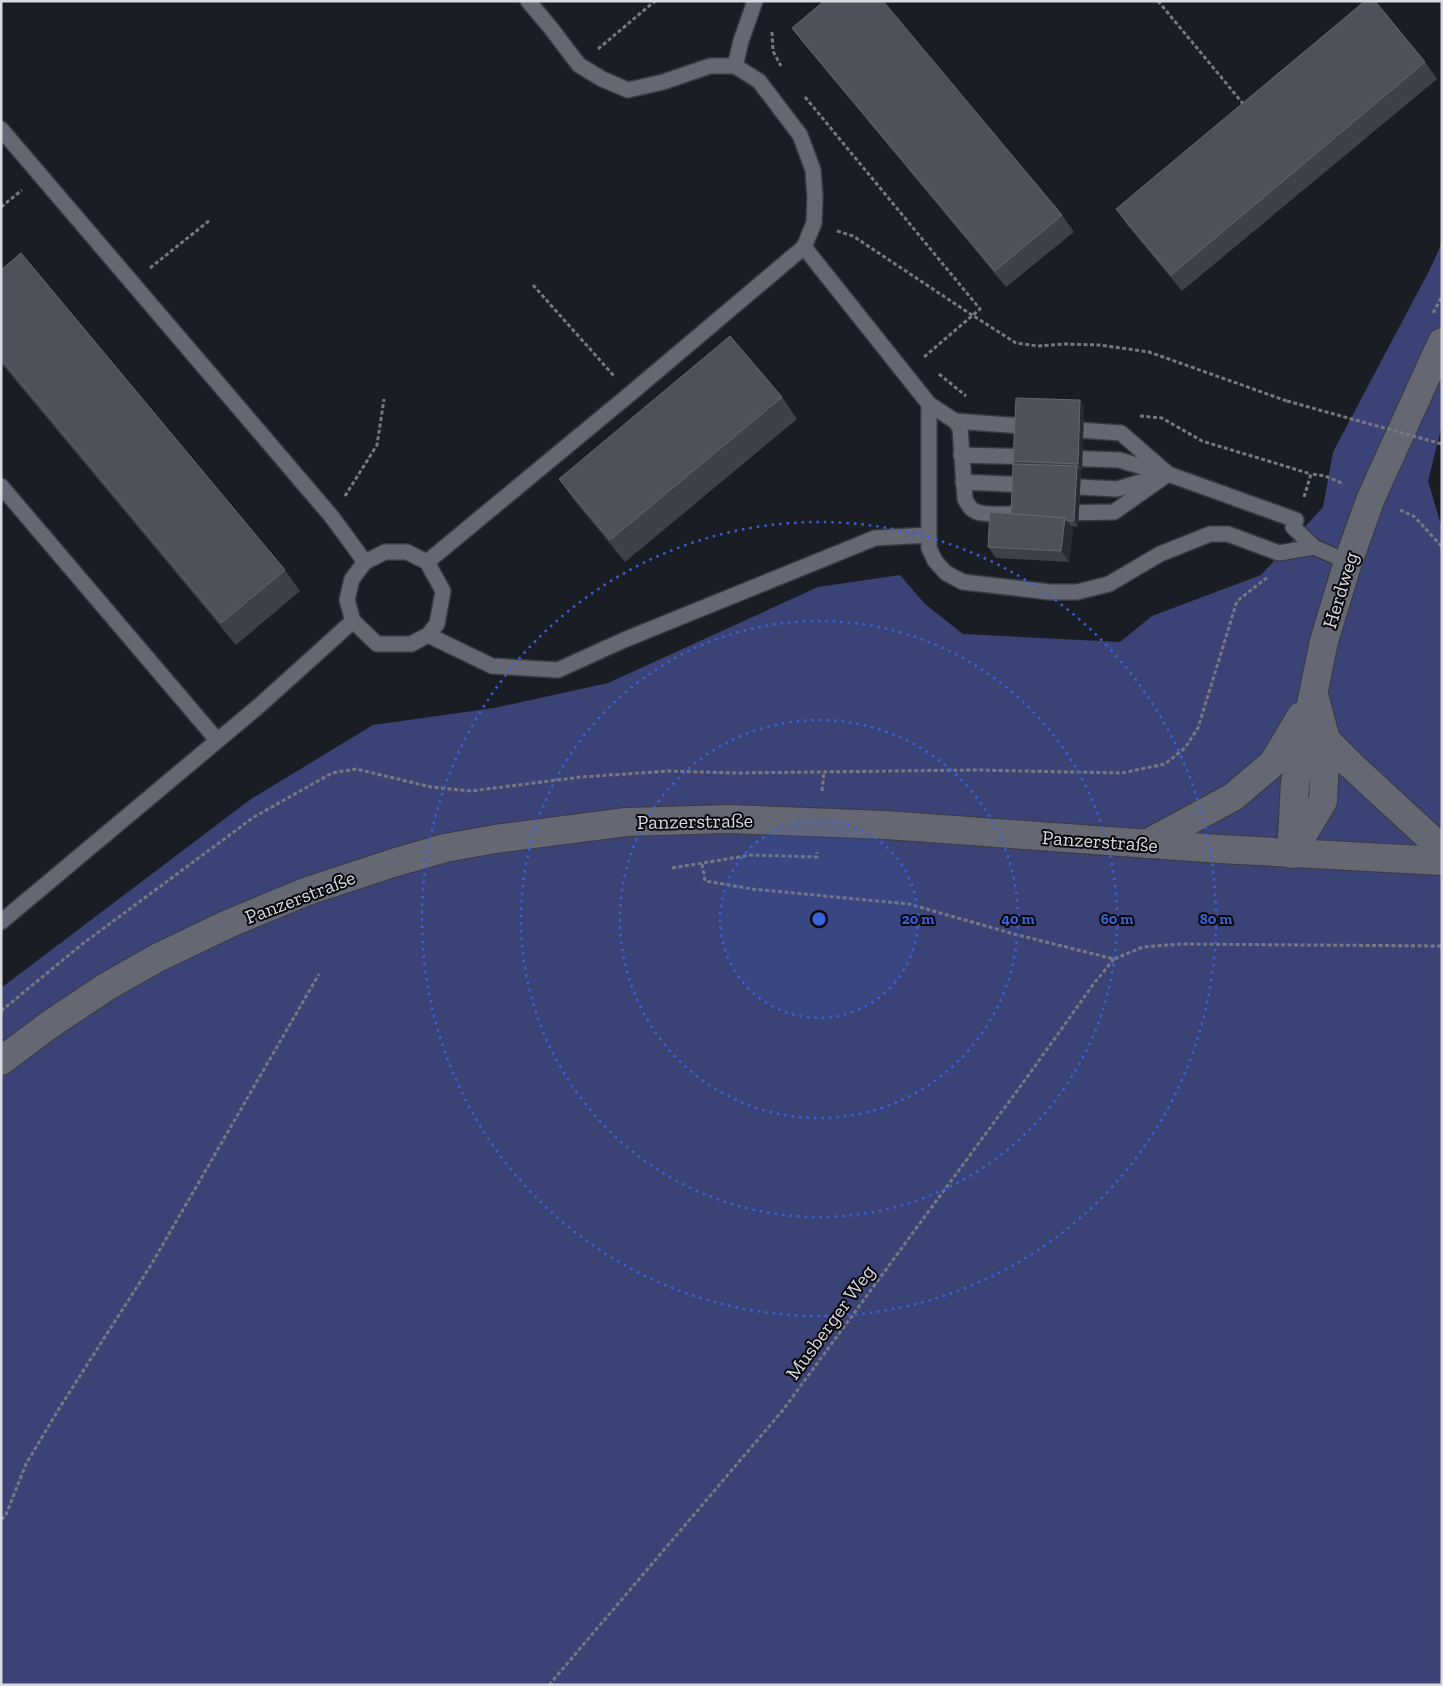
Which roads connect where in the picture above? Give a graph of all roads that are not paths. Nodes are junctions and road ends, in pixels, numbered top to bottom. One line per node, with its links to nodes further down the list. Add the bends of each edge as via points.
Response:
1 (528, 1): 3 (lane, via 579,65 628,90 710,66)
2 (755, 1): 3 (lane)
3 (735, 66): 5 (lane, via 759,81 800,135 813,170 815,197 814,223)
4 (1, 129): 15 (lane, via 332,517)
5 (804, 247): 7 (lane); 16 (lane)
6 (1442, 342): 17 (main road, Herdweg, via 1371,498)
7 (929, 404): 8 (lane); 13 (lane)
8 (955, 420): 9 (lane, via 960,428); 10 (lane, via 1121,433)
9 (961, 454): 10 (lane, via 1119,460); 11 (lane)
10 (1168, 474): 11 (lane, via 1117,489); 11 (lane, via 1114,512 983,514 975,512 965,499); 14 (lane, via 1296,520 1293,527)
11 (963, 482)
12 (1, 486): 21 (lane)
13 (928, 535): 14 (lane, via 935,561 946,573 963,582 1050,592 1077,592 1109,584 1160,554 1210,534 1228,534 1279,553); 19 (lane, via 875,538 558,670 492,666)
14 (1314, 547): 17 (lane)
15 (366, 562): 16 (lane, via 385,552 407,552); 18 (lane, via 352,579 347,600)
16 (426, 562): 19 (lane, via 443,591 437,624)
17 (1348, 562): 20 (main road, Herdweg, via 1324,641)
18 (353, 621): 19 (lane, via 378,644 410,644); 21 (lane)
19 (428, 635)
20 (1314, 693): 22 (main road); 23 (main road, via 1273,763 1233,797); 25 (main road, Herdweg, via 1295,783)
21 (217, 740): 27 (lane)
22 (1326, 740): 24 (main road); 25 (main road, via 1323,801)
23 (1146, 844): 25 (main road, Panzerstraße); 28 (main road, Panzerstraße, via 820,821 728,819 626,822 444,848 305,892 228,924 106,986)
24 (1442, 848)
25 (1291, 854): 26 (main road, Panzerstraße)
26 (1442, 861)
27 (1, 922)
28 (1, 1060)

